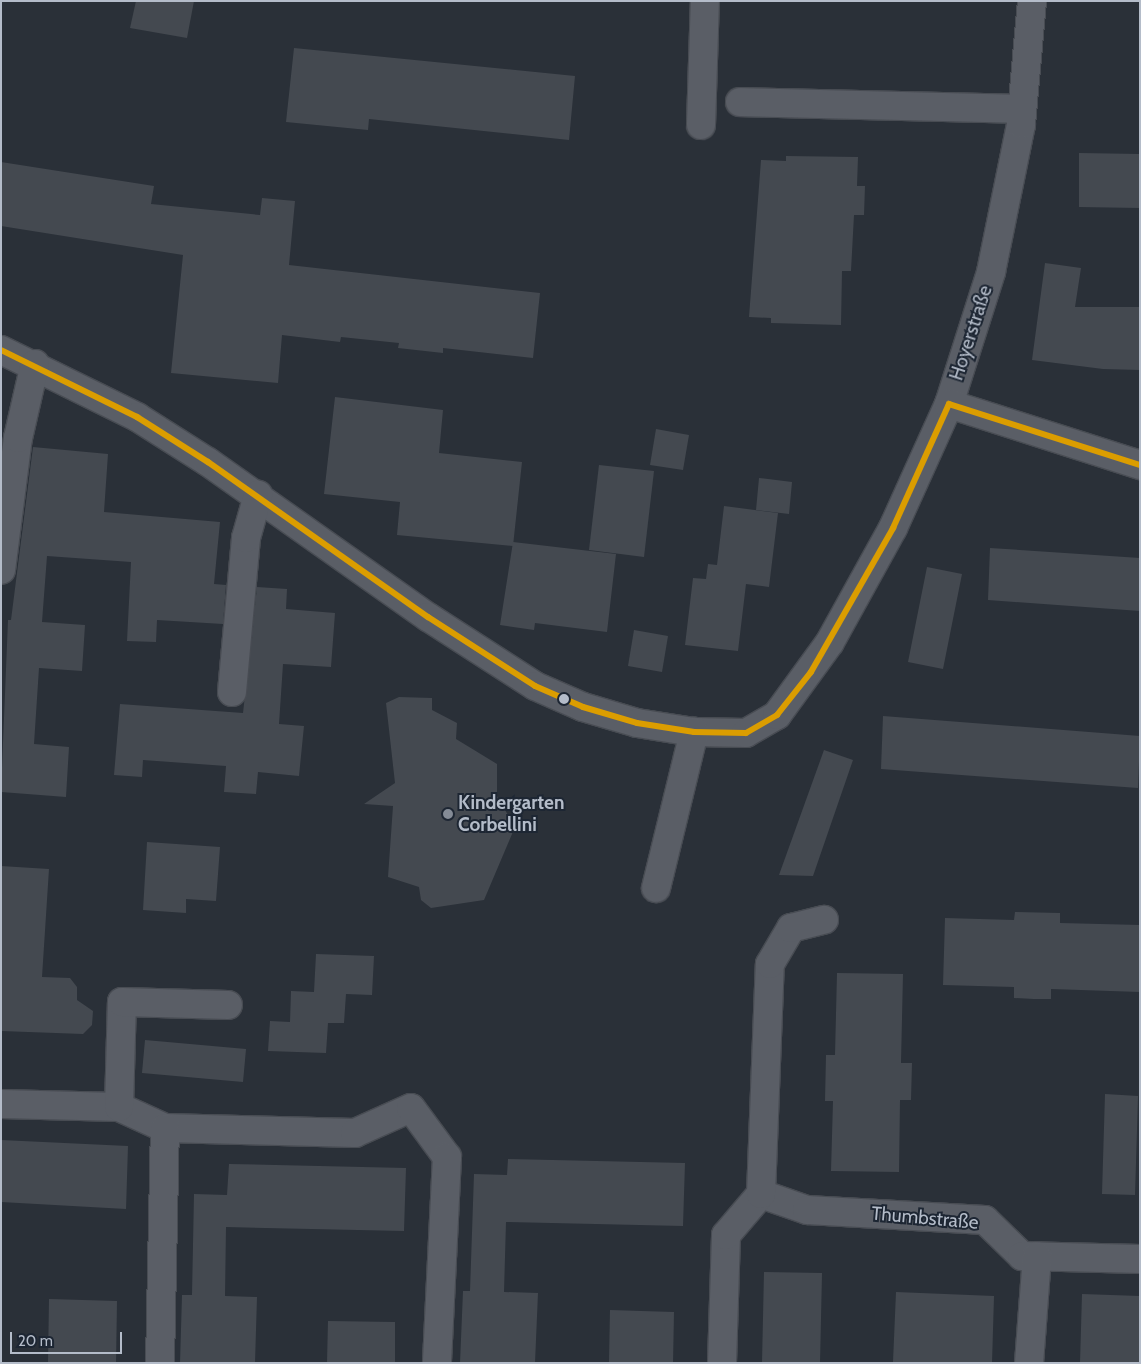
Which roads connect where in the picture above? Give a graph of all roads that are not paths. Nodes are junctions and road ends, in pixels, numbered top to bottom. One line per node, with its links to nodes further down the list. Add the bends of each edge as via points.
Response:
1 (705, 1): 5 (street)
2 (1032, 1): 4 (street, Hoyerstraße)
3 (740, 102): 4 (street)
4 (1022, 109): 8 (street, Hoyerstraße, via 991,272)
5 (701, 125)
6 (1, 350): 7 (street, Hoyerstraße)
7 (35, 364): 10 (street, Hoyerstraße, via 137,417); 11 (street, via 18,438)
8 (949, 404): 9 (street); 13 (street, Hoyerstraße, via 893,528 811,672 777,716 746,732)
9 (1140, 465)
10 (258, 494): 12 (street, via 246,538); 13 (street, Hoyerstraße, via 428,617 535,686 619,718)
11 (1, 570)
12 (232, 692)
13 (694, 732): 14 (street)
14 (656, 888)
15 (824, 920): 20 (street, via 791,928 770,964)
16 (228, 1006): 18 (street, via 122,1002)
17 (1, 1104): 18 (street)
18 (119, 1107): 19 (street)
19 (165, 1128): 23 (street); 24 (street, via 355,1133 411,1108 447,1157)
20 (760, 1194): 21 (street, Thumbstraße, via 807,1210 985,1220 1022,1256); 25 (street, via 726,1235)
21 (1037, 1256): 22 (street, Thumbstraße); 26 (street)
22 (1140, 1259)
23 (160, 1363)
24 (437, 1363)
25 (722, 1363)
26 (1028, 1363)

